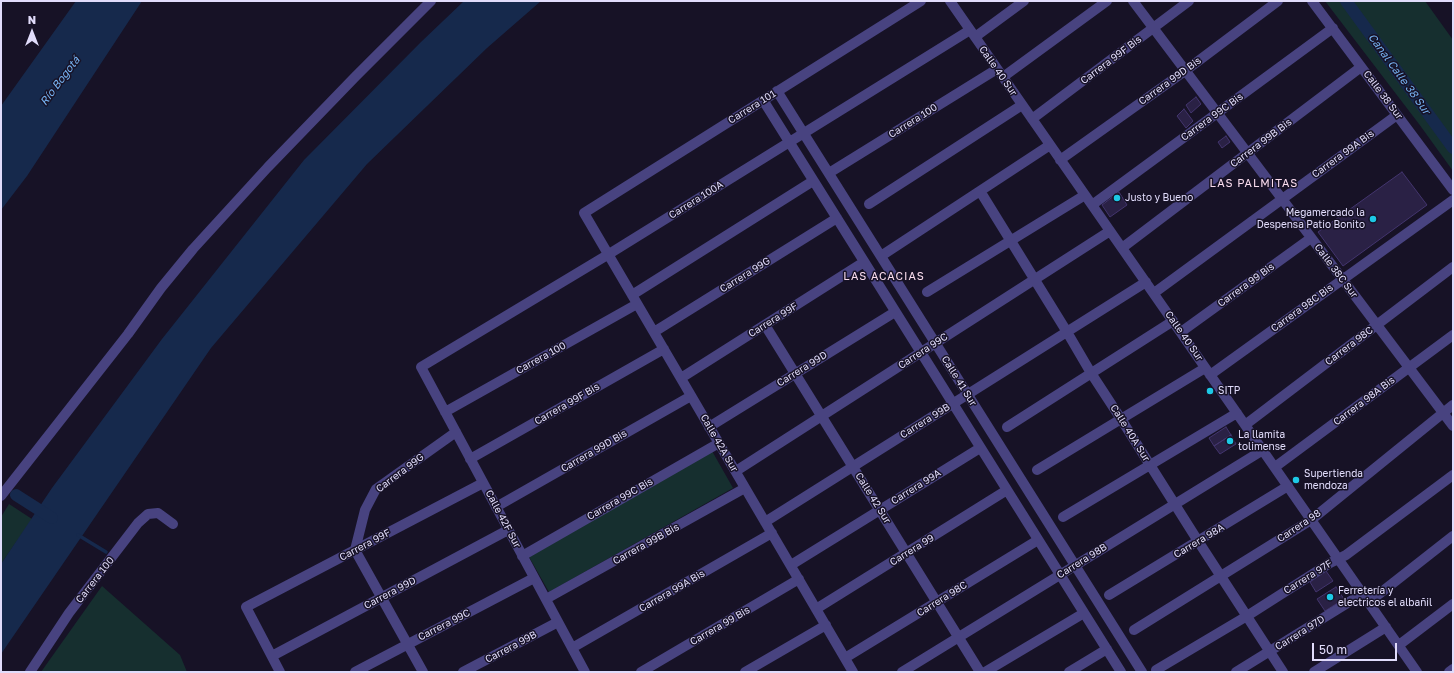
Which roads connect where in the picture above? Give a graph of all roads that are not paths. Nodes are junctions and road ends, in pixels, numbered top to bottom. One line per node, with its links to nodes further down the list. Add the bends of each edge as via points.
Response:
1 (431, 1): 98 (street, via 301,133 193,249)
2 (921, 1): 16 (street, Carrera 101)
3 (950, 1): 12 (street, Calle 40 Sur)
4 (1024, 1): 12 (street, Carrera 100A)
5 (1107, 1): 15 (street, Carrera 100)
6 (1133, 1): 10 (street, Calle 38C Sur)
7 (1189, 1): 10 (street, Carrera 99F Bis)
8 (1278, 1): 14 (street, Carrera 99D Bis)
9 (1312, 1): 11 (street, Calle 38 Sur)
10 (1153, 28): 14 (street, Calle 38C Sur); 21 (street, Carrera 99F Bis)
11 (1332, 28): 13 (street, Calle 38 Sur); 19 (street, Carrera 99C Bis)
12 (973, 34): 15 (street, Calle 40 Sur); 22 (street, Carrera 100A)
13 (1361, 67): 20 (street, Calle 38 Sur); 25 (street, Carrera 99B Bis)
14 (1185, 71): 19 (street, Calle 38C Sur); 26 (street, Carrera 99D Bis)
15 (1000, 73): 18 (street, Calle 40 Sur); 27 (street, Carrera 100)
16 (777, 91): 17 (street, Carrera 101); 22 (street, Calle 41 Sur)
17 (763, 100): 23 (street, Calle 41 Sur); 36 (street, Carrera 101)
18 (1022, 105): 21 (street, Calle 40 Sur); 34 (street)
19 (1217, 113): 25 (street, Calle 38C Sur); 35 (street, Carrera 99C Bis)
20 (1397, 115): 29 (street, Calle 38 Sur); 32 (street, Carrera 99A Bis)
21 (1032, 119): 24 (street, Calle 40 Sur)
22 (804, 134): 23 (street, Carrera 100A); 27 (street, Calle 41 Sur)
23 (789, 143): 28 (street, Calle 41 Sur); 42 (street, Carrera 100A)
24 (1050, 145): 26 (street, Calle 40 Sur); 30 (street)
25 (1247, 153): 32 (street, Calle 38C Sur); 41 (street, Carrera 99B Bis)
26 (1060, 160): 31 (street, Calle 40 Sur)
27 (829, 173): 43 (street, Calle 41 Sur)
28 (813, 181): 37 (street, Calle 41 Sur); 51 (street)
29 (1453, 190)
30 (980, 191): 40 (street, Calle 40A Sur); 43 (street)
31 (1085, 194): 35 (street, Calle 40 Sur); 40 (street)
32 (1282, 199): 39 (street, Calle 38C Sur); 50 (street, Carrera 99A Bis)
33 (1453, 200): 46 (street, Carrera 98C Bis)
34 (869, 204)
35 (1092, 205): 38 (street, Calle 40 Sur)
36 (584, 213): 42 (street, Calle 42A Sur)
37 (837, 218): 44 (street, Calle 41 Sur); 57 (street, Carrera 99G)
38 (1110, 231): 41 (street, Calle 40 Sur); 47 (street, Carrera 99C)
39 (1312, 238): 46 (street, Calle 38C Sur); 59 (street, Carrera 99 Bis)
40 (1011, 241): 47 (street, Calle 40A Sur); 49 (street)
41 (1122, 248): 48 (street, Calle 40 Sur)
42 (608, 254): 51 (street, Calle 42A Sur); 64 (street, Carrera 100A)
43 (881, 256): 61 (street, Calle 41 Sur)
44 (864, 262): 53 (street, Calle 41 Sur); 56 (street, Carrera 99F)
45 (1453, 267): 55 (street, Carrera 98C)
46 (1342, 279): 55 (street, Calle 38C Sur); 66 (street, Carrera 98C Bis)
47 (1035, 280): 58 (street, Calle 40A Sur); 61 (street, Carrera 99C)
48 (1146, 282): 50 (street, Calle 40 Sur); 58 (street, Carrera 99B)
49 (927, 292)
50 (1154, 293): 54 (street, Calle 40 Sur)
51 (632, 294): 52 (street, Calle 42A Sur)
52 (638, 304): 57 (street, Calle 42A Sur); 74 (street, Carrera 100)
53 (895, 312): 63 (street, Calle 41 Sur); 67 (street, Carrera 99D)
54 (1173, 321): 59 (street, Calle 40 Sur); 68 (street)
55 (1376, 324): 65 (street, Calle 38C Sur); 79 (street, Carrera 98C)
56 (765, 325): 67 (street, Calle 42 Sur); 69 (street, Carrera 99F)
57 (654, 332): 62 (street, Calle 42A Sur)
58 (1067, 332): 68 (street, Calle 40A Sur); 70 (street, Carrera 99B)
59 (1181, 332): 66 (street, Calle 40 Sur)
60 (1453, 335): 65 (street, Carrera 98A Bis)
61 (936, 343): 63 (street, Carrera 99C); 70 (street, Calle 41 Sur)
62 (664, 349): 69 (street, Calle 42A Sur); 87 (street, Carrera 99F Bis)
63 (921, 353): 72 (street, Calle 41 Sur); 77 (street, Carrera 99C)
64 (421, 367): 74 (street, Calle 42F Sur)
65 (1409, 368): 75 (street, Calle 38C Sur); 90 (street, Carrera 98A Bis)
66 (1208, 371): 76 (street, Calle 40 Sur); 78 (street)
67 (796, 373): 77 (street, Calle 42 Sur); 81 (street, Carrera 99D)
68 (1091, 373): 78 (street, Calle 40A Sur); 82 (street)
69 (681, 378): 71 (street, Calle 42A Sur)
70 (968, 394): 72 (street, Carrera 99B); 116 (street, Calle 41 Sur)
71 (691, 396): 81 (street, Calle 42A Sur); 100 (street, Carrera 99D Bis)
72 (953, 404): 85 (street, Calle 41 Sur); 89 (street, Carrera 99B)
73 (1453, 405): 75 (street, Carrera 98)
74 (445, 412): 83 (street, Calle 42F Sur)
75 (1443, 412): 80 (street, Calle 38C Sur); 103 (street, Carrera 98)
76 (1237, 413): 79 (street, Calle 40 Sur); 88 (street)
77 (822, 416): 89 (street, Calle 42 Sur); 92 (street, Carrera 99C)
78 (1122, 419): 88 (street, Calle 40A Sur); 91 (street)
79 (1245, 425): 86 (street, Calle 40 Sur)
80 (1453, 426)
81 (709, 427): 84 (street, Calle 42A Sur)
82 (1007, 427)
83 (456, 432): 87 (street, Calle 42F Sur); 111 (street, Carrera 99G, via 376,489 365,510)
84 (719, 443): 92 (street, Calle 42A Sur); 113 (street, Carrera 99C Bis)
85 (980, 448): 97 (street, Calle 41 Sur); 101 (street, Carrera 99A)
86 (1263, 450): 90 (street, Calle 40 Sur); 99 (street, Carrera 98B)
87 (470, 459): 94 (street, Calle 42F Sur)
88 (1150, 465): 99 (street, Calle 40A Sur); 102 (street)
89 (853, 466): 101 (street, Calle 42 Sur); 104 (street, Carrera 99B)
90 (1275, 467): 95 (street, Calle 40 Sur)
91 (1037, 470)
92 (736, 471): 96 (street, Calle 42A Sur)
93 (1453, 475): 114 (street, Carrera 97F)
94 (483, 483): 100 (street, Calle 42F Sur); 111 (street, Carrera 99F)
95 (1288, 486): 103 (street, Calle 40 Sur); 110 (street, Carrera 98A)
96 (745, 488): 104 (street, Calle 42A Sur); 124 (street, Carrera 99B Bis)
97 (1007, 490): 109 (street, Calle 41 Sur); 112 (street, Carrera 99)
98 (1, 496)
99 (1175, 504): 110 (street, Calle 40A Sur); 116 (street, Carrera 98B)
100 (496, 506): 106 (street, Calle 42F Sur)
101 (880, 510): 112 (street, Calle 42 Sur); 115 (street, Carrera 99A)
102 (1063, 517)
103 (1311, 520): 114 (street, Calle 40 Sur); 118 (street, Carrera 98)
104 (765, 522): 107 (street, Calle 42A Sur)
105 (173, 524): 145 (street, Carrera 100, via 158,514 148,514 138,523 69,613)
106 (508, 530): 113 (street, Calle 42F Sur); 122 (street, Carrera 99D)
107 (772, 533): 115 (street, Calle 42A Sur); 137 (street, Carrera 99A Bis)
108 (1453, 536): 123 (street, Carrera 97D, via 1374,598)
109 (1038, 540): 117 (street, Calle 41 Sur); 125 (street, Carrera 98C)
110 (1198, 541): 118 (street, Calle 40A Sur); 121 (street, Carrera 98A)
111 (355, 550): 122 (street); 140 (street, Carrera 99F, via 246,606)
112 (907, 553): 125 (street, Calle 42 Sur); 127 (street, Carrera 99)
113 (522, 556): 119 (street, Calle 42F Sur)
114 (1338, 559): 123 (street, Calle 40 Sur); 129 (street, Carrera 97F)
115 (791, 565): 120 (street, Calle 42A Sur)
116 (1075, 566): 117 (street, Carrera 98B); 159 (street, Calle 41 Sur)
117 (1060, 575): 128 (street, Calle 41 Sur); 134 (street, Carrera 98B)
118 (1221, 576): 129 (street, Calle 40A Sur); 133 (street, Carrera 98)
119 (534, 578): 124 (street, Calle 42F Sur); 135 (street, Carrera 99C)
120 (799, 579): 127 (street, Calle 42A Sur); 151 (street, Carrera 99 Bis)
121 (1109, 595)
122 (382, 597): 135 (street); 140 (street, Carrera 99D)
123 (1366, 598): 132 (street, Calle 40 Sur); 139 (street, Carrera 97D, via 1354,599)
124 (546, 599): 130 (street, Calle 42F Sur)
125 (937, 602): 134 (street, Calle 42 Sur); 141 (street, Carrera 98C)
126 (1453, 604): 136 (street)
127 (816, 609): 131 (street, Calle 42A Sur)
128 (1084, 613): 138 (street, Calle 41 Sur); 156 (street)
129 (1247, 616): 139 (street, Calle 40A Sur); 143 (street, Carrera 97F)
130 (558, 622): 137 (street, Calle 42F Sur); 149 (street, Carrera 99B)
131 (826, 625): 141 (street, Calle 42A Sur); 152 (street)
132 (1386, 627): 136 (street, Calle 40 Sur); 162 (street)
133 (1134, 630)
134 (959, 637): 154 (street, Carrera 98B); 155 (street, Calle 42 Sur)
135 (408, 644): 147 (street, Carrera 99C); 148 (street)
136 (1399, 645): 144 (street, Calle 40 Sur)
137 (572, 648): 150 (street, Calle 42F Sur)
138 (1107, 649): 157 (street); 158 (street, Calle 41 Sur)
139 (1269, 652): 160 (street, Carrera 97D); 161 (street, Calle 40A Sur)
140 (272, 656): 146 (street)
141 (845, 658): 153 (street, Calle 42A Sur)
142 (1453, 669): 163 (street)
143 (1156, 670)
144 (1412, 670)
145 (30, 672)
146 (280, 672)
147 (355, 672)
148 (423, 672)
149 (463, 672)
150 (585, 672)
151 (641, 672)
152 (745, 672)
153 (853, 672)
154 (902, 672)
155 (980, 672)
156 (985, 672)
157 (1069, 672)
158 (1121, 672)
159 (1142, 672)
160 (1236, 672)
161 (1283, 672)
162 (1314, 672)
163 (1448, 672)

